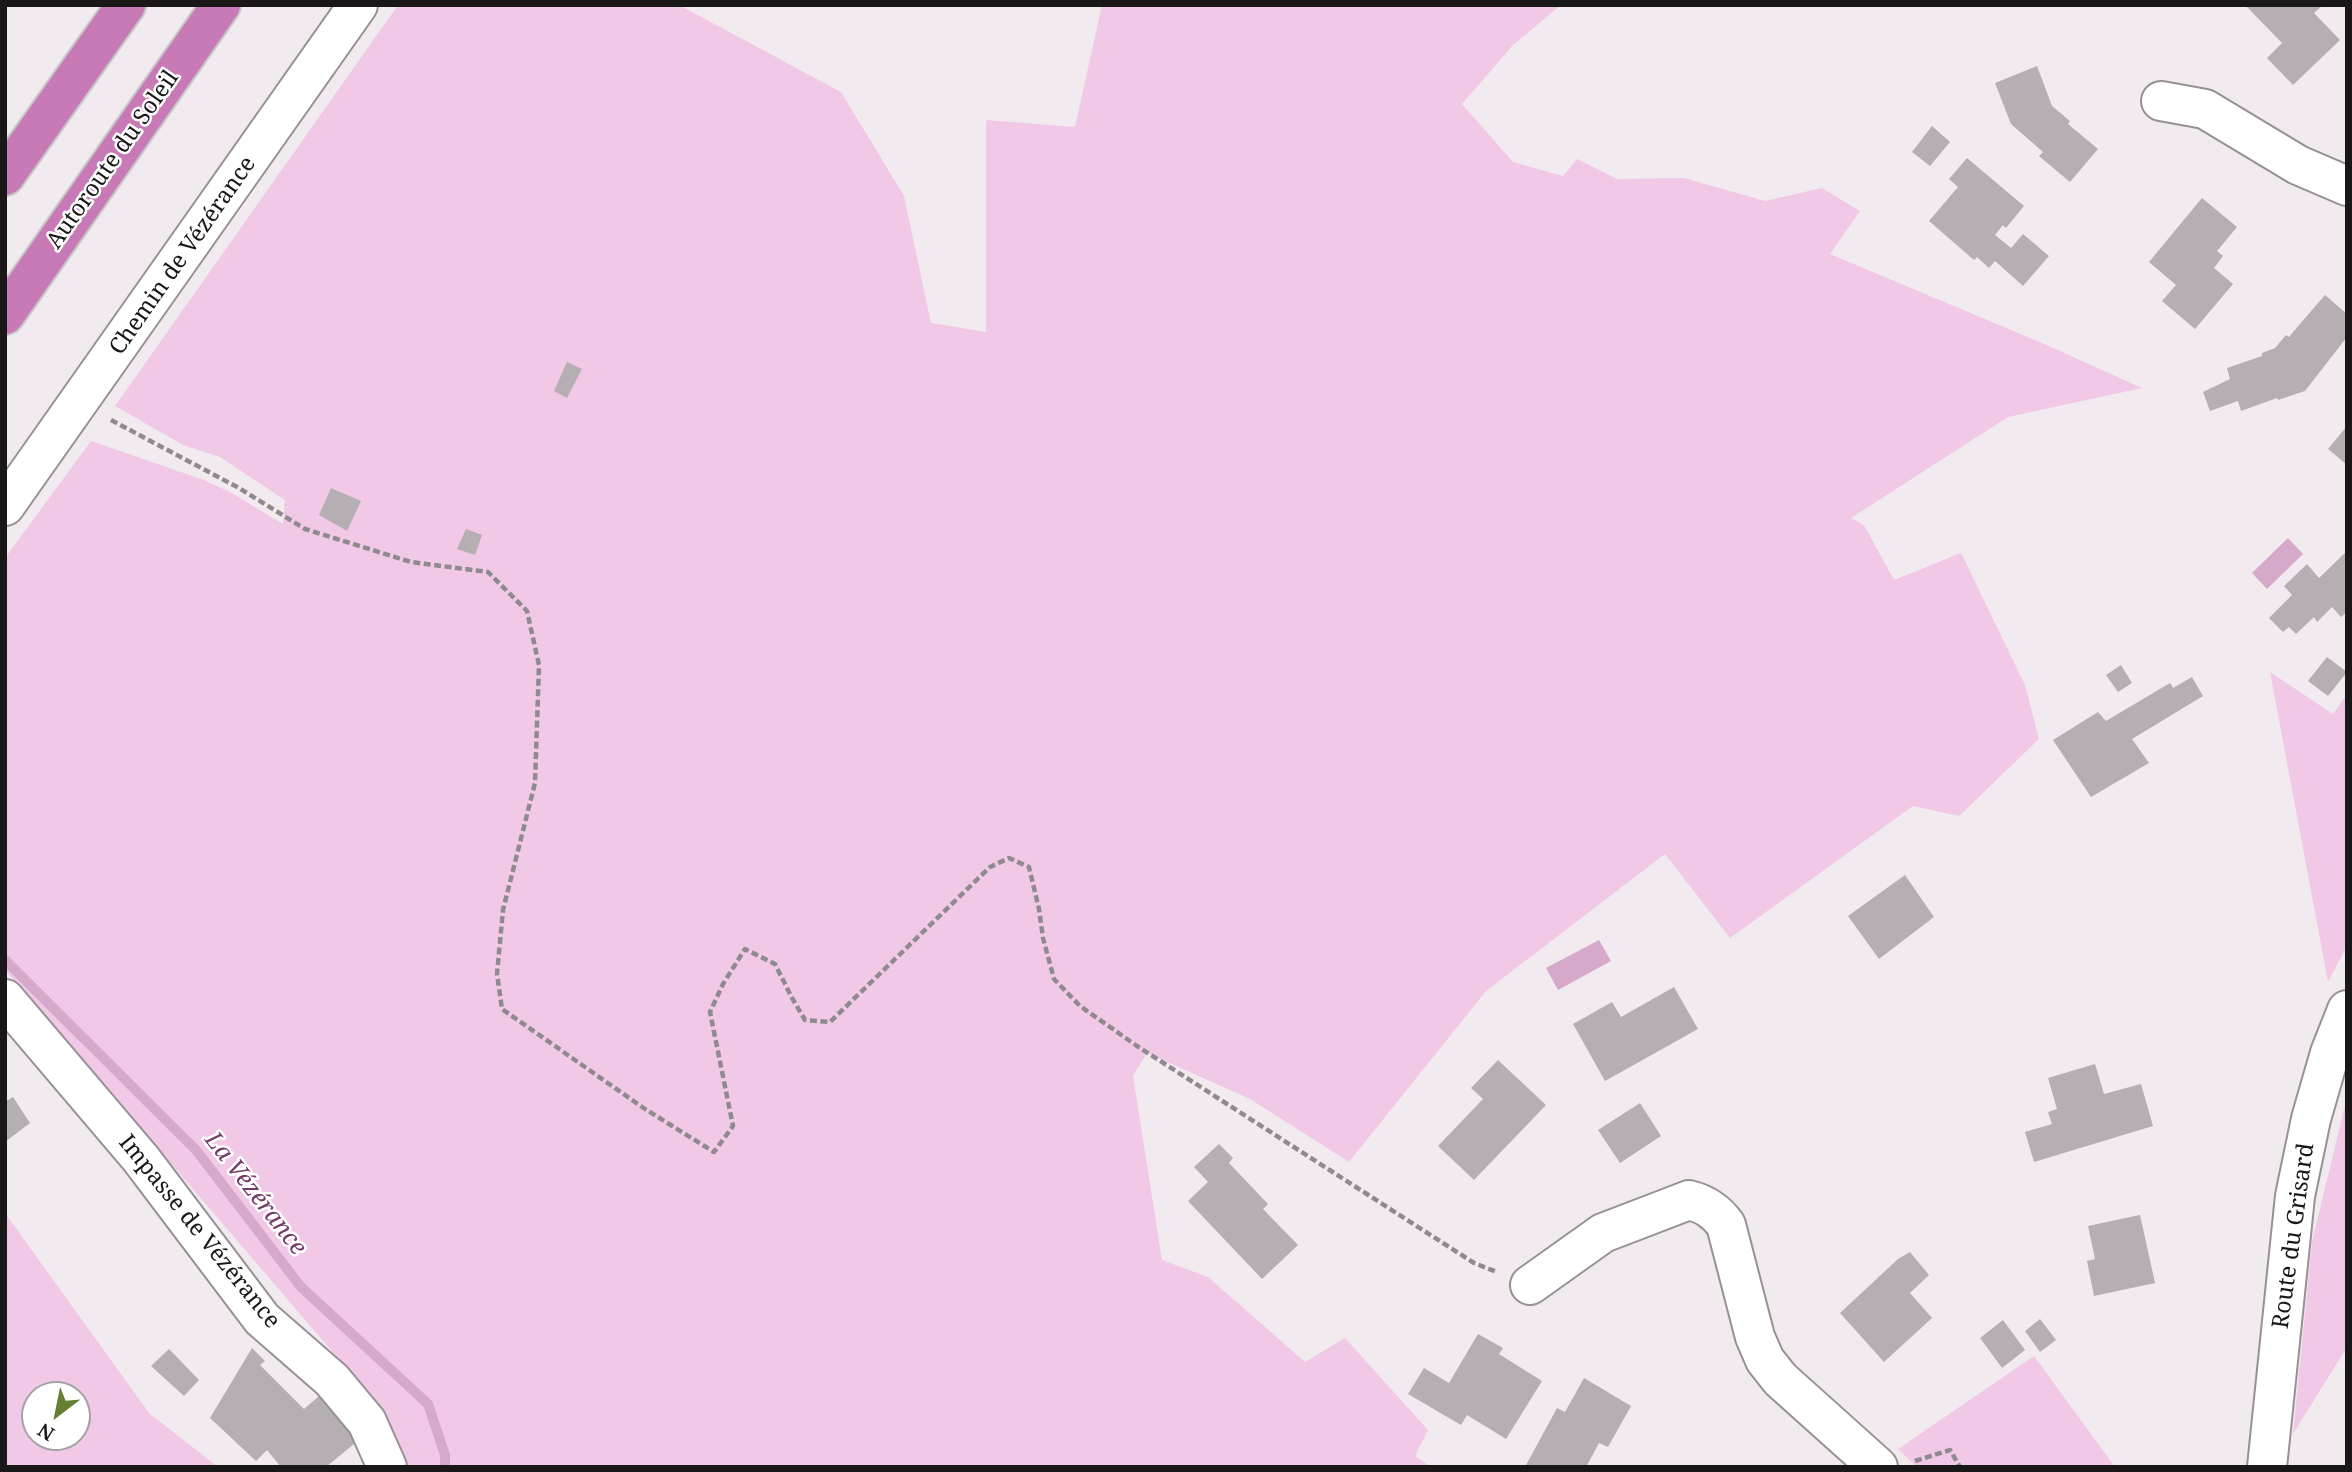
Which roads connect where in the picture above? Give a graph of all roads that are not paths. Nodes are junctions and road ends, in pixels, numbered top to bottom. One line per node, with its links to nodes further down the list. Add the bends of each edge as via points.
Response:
1 (126, 5): 5 (highway)
2 (220, 5): 7 (highway, Autoroute du Soleil)
3 (358, 5): 8 (street, Chemin de Vézérance)
4 (2161, 101): 6 (street, via 2205,109 2298,165)
5 (5, 176)
6 (2347, 186)
7 (5, 315)
8 (5, 506)
9 (5, 999): 13 (street, Impasse de Vézérance, via 141,1159 262,1319 332,1380 367,1422)
10 (2347, 1010): 14 (street, Route du Grisard, via 2311,1119 2295,1196)
11 (1530, 1285): 12 (street, via 1602,1233 1689,1200 1701,1203 1726,1225 1765,1360 1780,1379)
12 (1895, 1464)
13 (387, 1467)
14 (2267, 1467)

